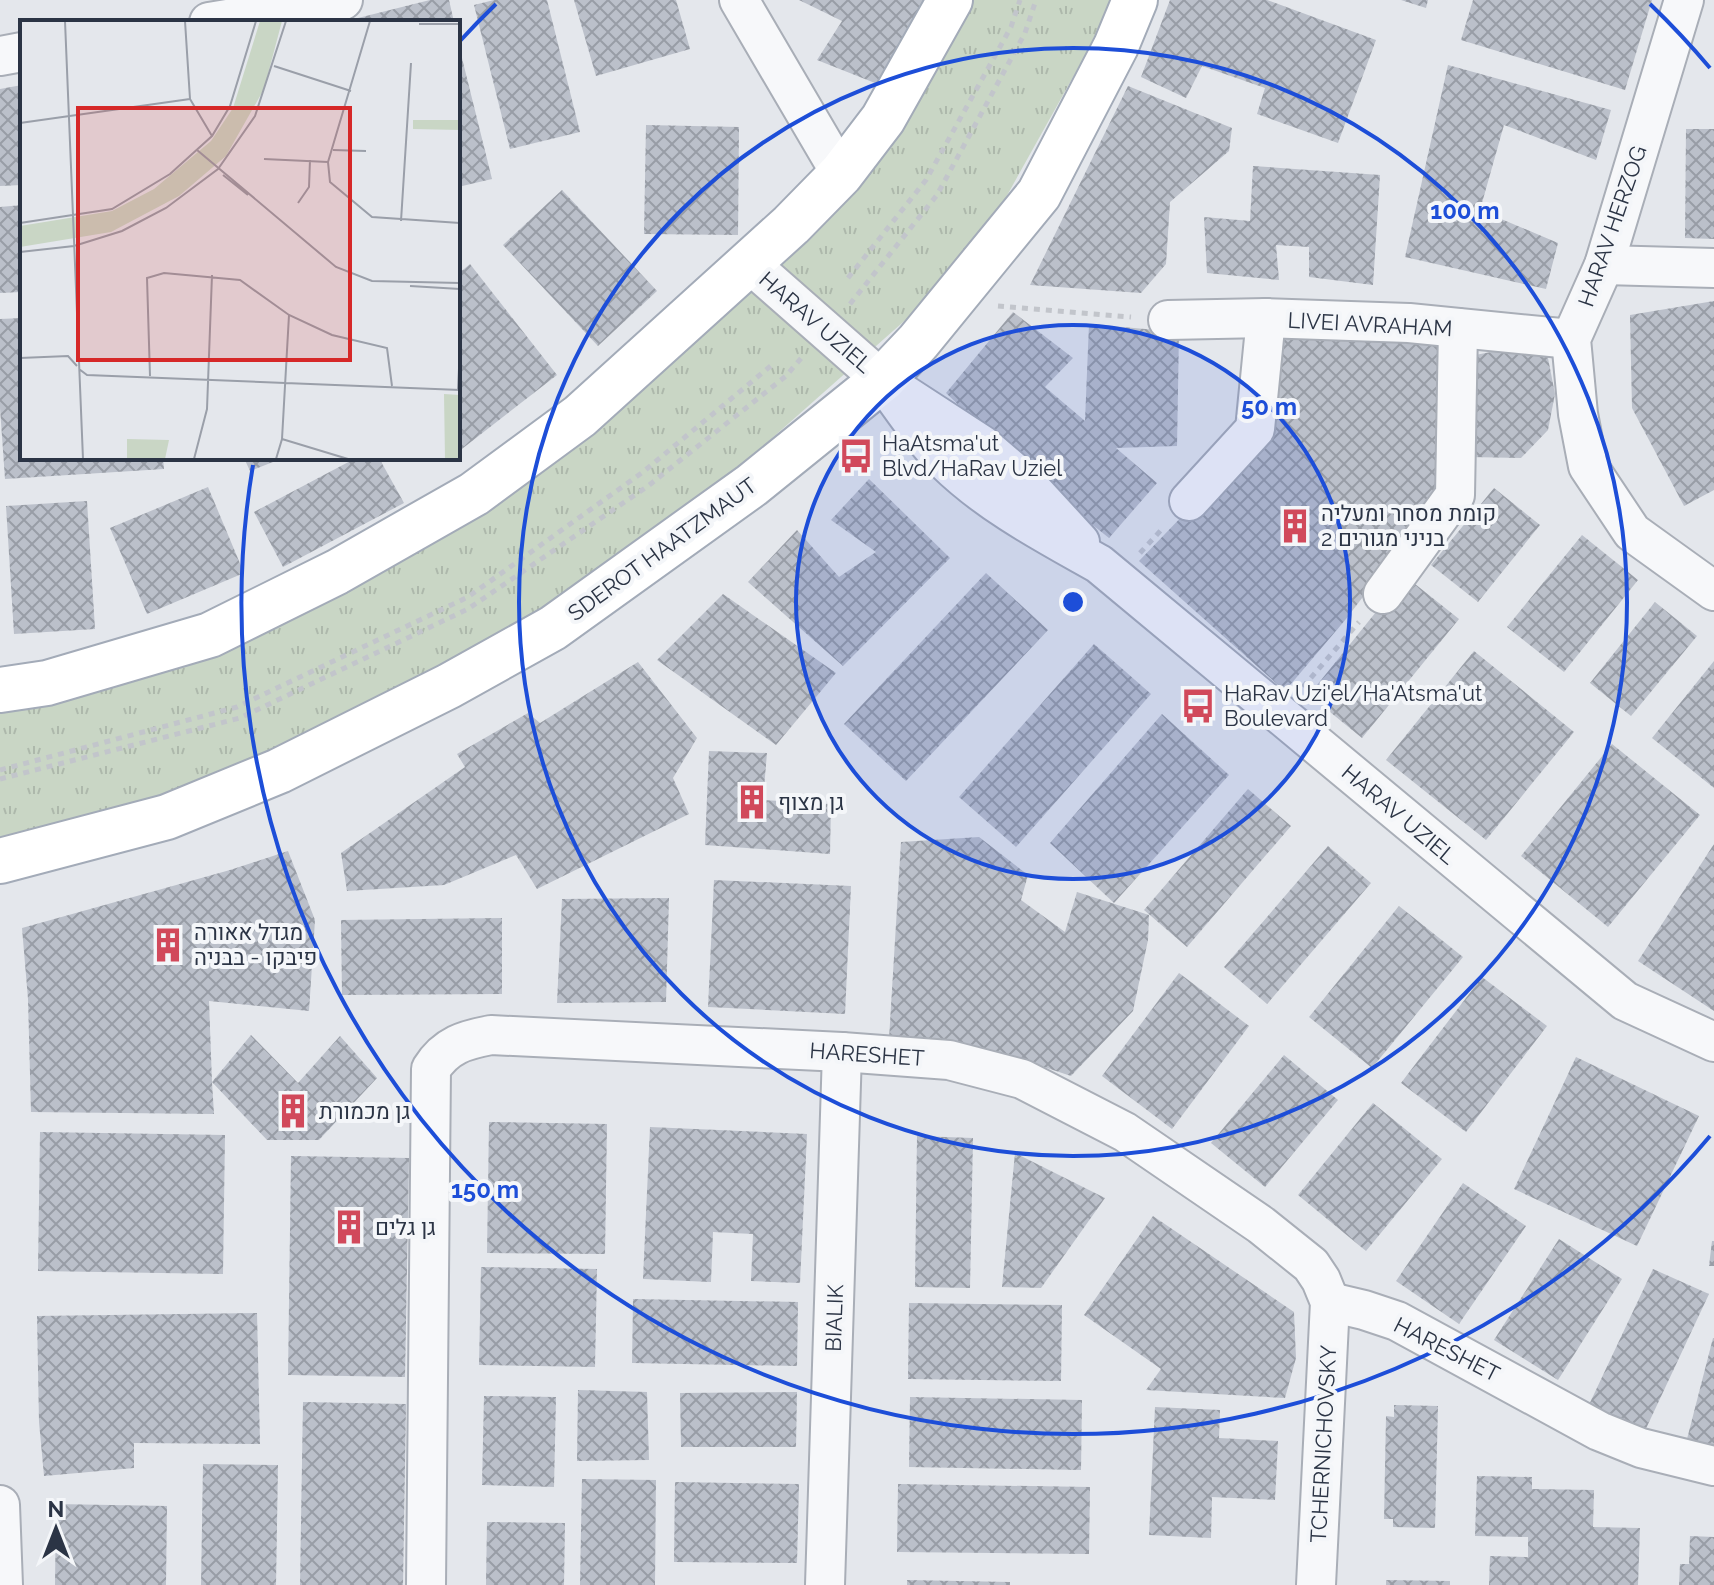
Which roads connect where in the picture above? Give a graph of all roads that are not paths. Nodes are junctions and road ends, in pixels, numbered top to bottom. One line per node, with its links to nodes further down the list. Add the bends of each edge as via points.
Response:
1 (343, 0): 6 (street)
2 (739, 0): 9 (street)
3 (950, 0): 9 (main road, via 883,119)
4 (1135, 0): 17 (main road, SDEROT HAATZMAUT, via 1039,194)
5 (1684, 0): 11 (street, HARAV HERZOG)
6 (221, 20)
7 (20, 52): 8 (street)
8 (0, 56)
9 (841, 174): 10 (main road)
10 (750, 264): 17 (street, HARAV UZIEL); 21 (main road, via 580,416 474,494 337,572 210,635 47,683)
11 (1604, 265): 12 (street); 16 (street, HARAV HERZOG)
12 (1714, 268)
13 (1266, 318): 14 (street, LIVEI AVRAHAM); 15 (street, LIVEI AVRAHAM); 18 (street, via 1255,429)
14 (1168, 320)
15 (1458, 328): 16 (street, LIVEI AVRAHAM); 20 (street, via 1455,495)
16 (1571, 339): 19 (street, HARAV HERZOG, via 1588,466 1632,532)
17 (882, 380): 22 (main road, SDEROT HAATZMAUT, via 645,563 553,628 449,686 279,771 167,817); 23 (street, HARAV UZIEL, via 945,461 980,491 1108,571 1625,1001)
18 (1189, 501)
19 (1714, 591)
20 (1383, 594)
21 (0, 690)
22 (0, 861)
23 (1714, 1042)
24 (842, 1052): 25 (street, HARESHET, via 949,1060 1022,1079 1125,1132 1261,1225 1311,1265); 29 (street, HARESHET, via 491,1035 461,1041 440,1054 431,1069); 30 (street, BIALIK)
25 (1330, 1302): 26 (street, HARESHET, via 1397,1321 1599,1431 1641,1448); 31 (street, TCHERNICHOVSKY)
26 (1714, 1466)
27 (0, 1505): 28 (street)
28 (3, 1585)
29 (426, 1585)
30 (825, 1585)
31 (1316, 1585)

